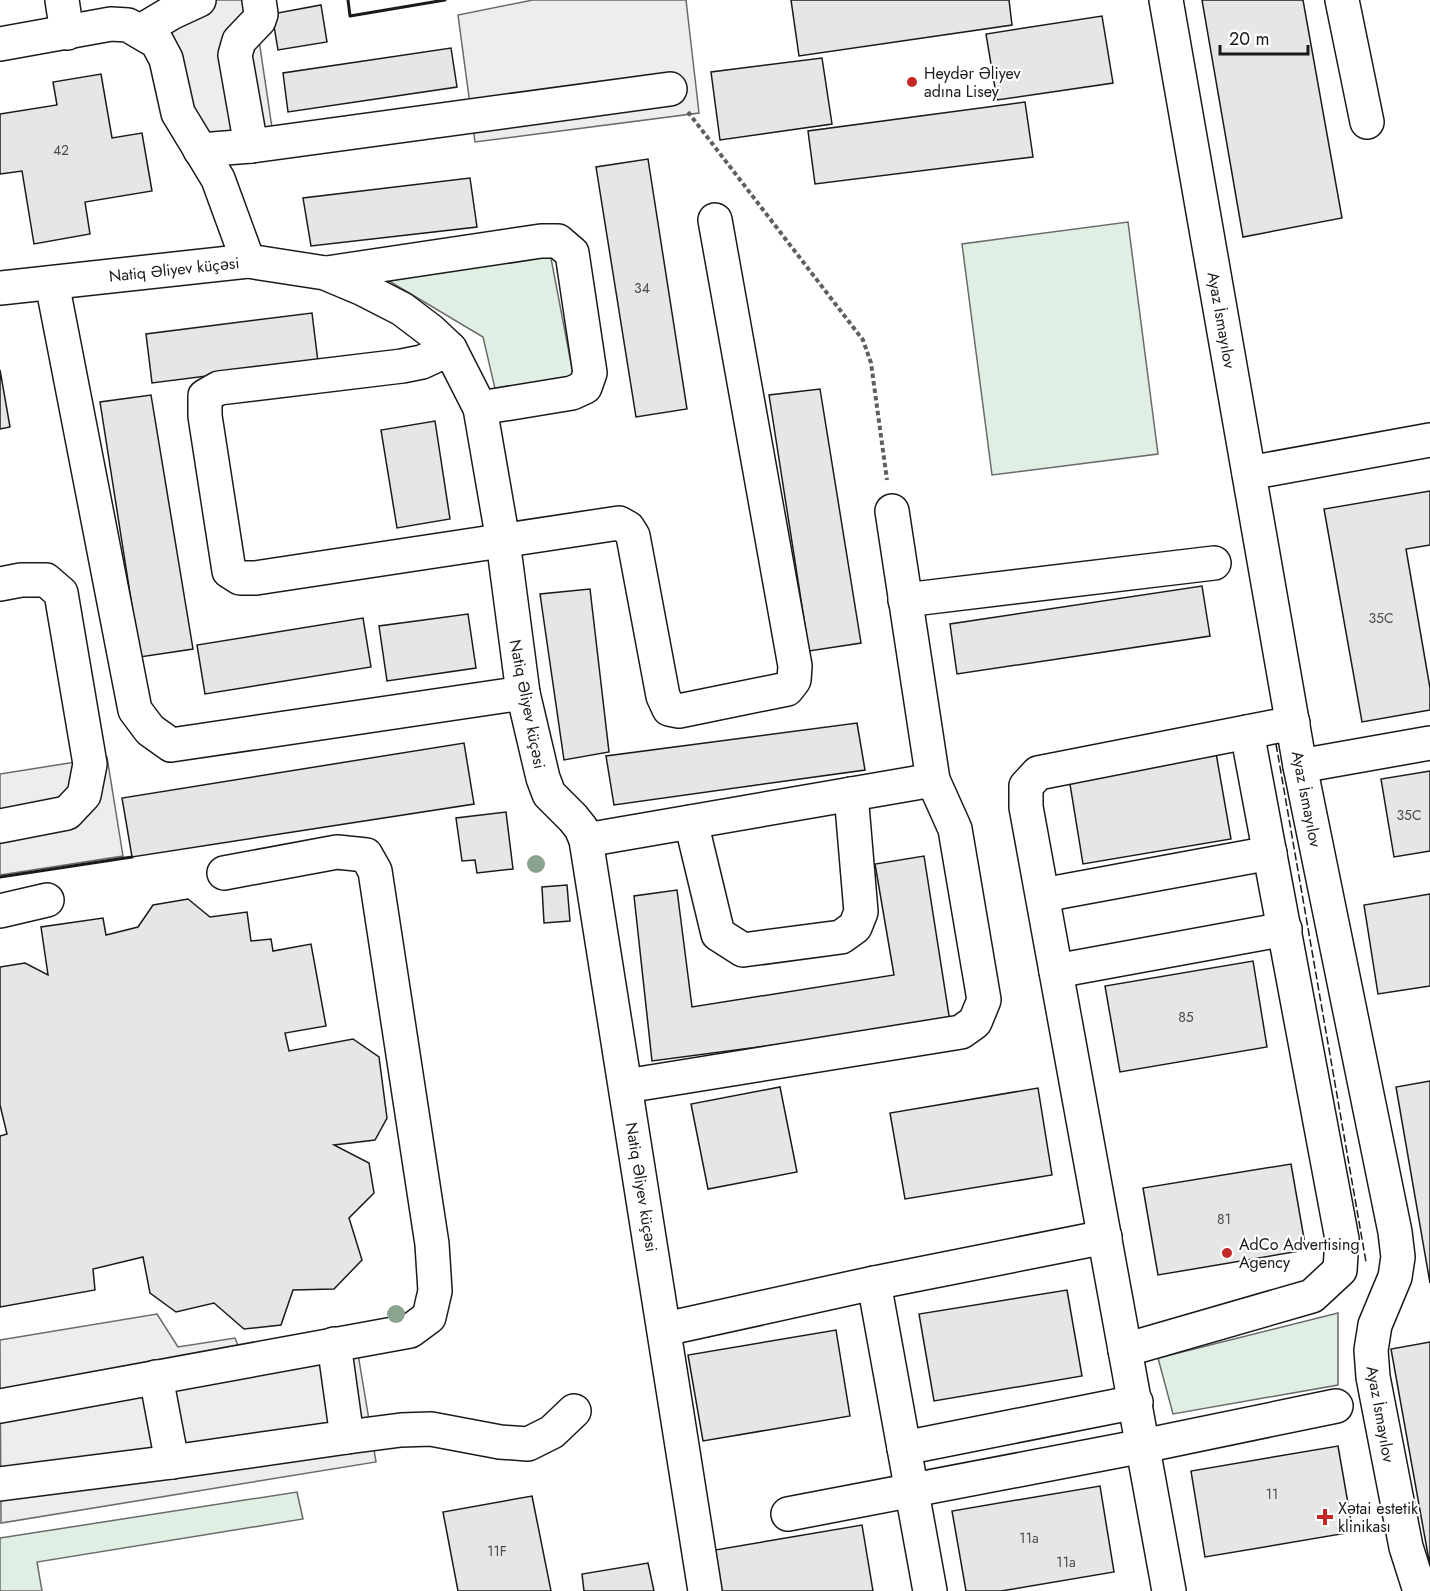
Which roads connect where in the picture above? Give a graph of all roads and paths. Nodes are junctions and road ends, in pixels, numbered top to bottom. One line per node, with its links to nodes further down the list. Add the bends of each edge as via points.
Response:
1 (62, 0): 7 (street)
2 (200, 0): 6 (street)
3 (259, 0): 11 (street, via 259,20 239,41 235,55)
4 (1166, 0): 21 (street, Ayaz İsmayılov)
5 (1342, 0): 10 (street)
6 (141, 31): 7 (street, via 111,24); 12 (street, via 157,42 166,59 178,113)
7 (68, 33): 8 (street)
8 (0, 44)
9 (670, 89): 11 (street); 22 (path, via 863,340 871,363)
10 (1367, 122)
11 (251, 146): 12 (street)
12 (200, 150): 14 (street, via 218,179)
13 (715, 220): 23 (street, via 795,666 794,680 787,690 679,711 669,709 663,696 633,536 628,528 619,523)
14 (248, 261): 15 (street, Natiq Əliyev küçəsi); 16 (street, Natiq Əliyev küçəsi)
15 (325, 273): 18 (street, Natiq Əliyev küçəsi, via 402,309); 19 (street, via 541,241 558,241 572,253 590,373 585,387 572,393)
16 (52, 283): 17 (street, Natiq Əliyev küçəsi); 27 (street, via 135,710 150,730 171,745)
17 (0, 288)
18 (450, 349): 19 (street, Natiq Əliyev küçəsi); 23 (street, via 412,364 219,388 205,396 229,571 240,578 256,578)
19 (480, 408): 23 (street, Natiq Əliyev küçəsi)
20 (1430, 440): 21 (street)
21 (1249, 473): 28 (street, Ayaz İsmayılov)
22 (892, 511): 26 (street)
23 (502, 540): 27 (street, Natiq Əliyev küçəsi)
24 (1214, 563): 26 (street)
25 (0, 584): 35 (street, via 46,580 62,593 90,764 84,795 67,813)
26 (905, 600): 32 (street)
27 (523, 693): 36 (street, Natiq Əliyev küçəsi, via 549,794 577,823)
28 (1293, 723): 29 (street); 31 (street, Ayaz İsmayılov)
29 (1247, 732): 37 (street); 39 (street, via 1038,773 1026,786 1026,807)
30 (1430, 743): 31 (street)
31 (1300, 766): 65 (street, Ayaz İsmayılov, via 1395,1233 1395,1277 1375,1325 1371,1350 1406,1547)
32 (933, 780): 33 (street); 44 (street, via 955,829 984,1000 975,1022 961,1032)
33 (851, 794): 34 (street); 34 (street, via 861,912 855,927 841,937 744,950 718,934)
34 (691, 822): 36 (street)
35 (0, 826)
36 (586, 840): 44 (street, Natiq Əliyev küçəsi)
37 (1270, 853): 39 (street); 42 (street)
38 (224, 873): 48 (street, via 337,852 366,855 375,871 432,1244 435,1291 429,1317 410,1330)
39 (1042, 895): 43 (street)
40 (47, 900): 41 (street)
41 (0, 911)
42 (1285, 929): 43 (street); 49 (street, via 1342,1239 1340,1270 1312,1296)
43 (1056, 971): 45 (street)
44 (626, 1086): 47 (street, Natiq Əliyev küçəsi)
45 (1105, 1237): 46 (street); 49 (street)
46 (874, 1283): 47 (street); 57 (street)
47 (665, 1329): 62 (street, Natiq Əliyev küçəsi)
48 (333, 1344): 50 (street); 55 (street)
49 (1125, 1350): 51 (street)
50 (156, 1377): 52 (street); 58 (street)
51 (1136, 1402): 56 (street); 57 (street)
52 (0, 1406)
53 (1336, 1407): 56 (street)
54 (574, 1411): 55 (street, via 552,1432 528,1444 431,1429)
55 (347, 1437): 58 (street)
56 (1143, 1446): 60 (street); 64 (street)
57 (904, 1448): 60 (street)
58 (172, 1462): 59 (street)
59 (0, 1484)
60 (911, 1490): 61 (street); 63 (street)
61 (788, 1514)
62 (705, 1591)
63 (930, 1591)
64 (1169, 1591)
65 (1420, 1591)

